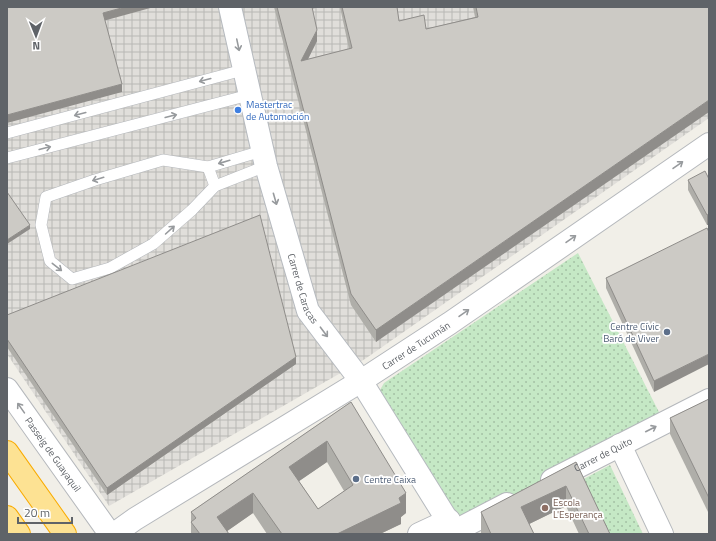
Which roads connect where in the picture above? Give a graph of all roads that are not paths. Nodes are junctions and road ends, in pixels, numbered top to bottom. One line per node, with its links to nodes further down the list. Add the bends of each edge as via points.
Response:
1 (230, 7): 2 (street, Carrer de Caracas, one-way to 2)
2 (243, 70): 3 (street, Carrer de Caracas); 4 (lane, one-way to 4)
3 (249, 95): 6 (lane, one-way to 3); 7 (street, Carrer de Caracas)
4 (7, 134)
5 (709, 144): 10 (street, Carrer de Tucumán, one-way to 5)
6 (7, 158)
7 (264, 159): 8 (lane, one-way to 8); 9 (lane); 10 (street, Carrer de Caracas, one-way to 10, via 308,311)
8 (208, 167): 9 (lane); 9 (lane, one-way to 9, via 162,160 46,197 41,224 50,261 72,279 110,268 153,244)
9 (215, 186)
10 (361, 382): 18 (street, Carrer de Tucumán); 19 (street, Carrer de Caracas)
11 (7, 389): 20 (street, Passeig de Guayaquil, one-way to 11)
12 (709, 400): 14 (street, Carrer de Quito, one-way to 12)
13 (7, 436): 16 (highway)
14 (620, 445): 19 (street, Carrer de Quito); 24 (street)
15 (7, 452): 16 (highway)
16 (30, 483): 22 (highway)
17 (7, 517): 21 (highway)
18 (141, 526): 20 (street, Carrer de Tucumán)
19 (453, 528): 23 (street, Carrer de Quito)
20 (108, 529)
21 (19, 534)
22 (65, 534)
23 (419, 534)
24 (662, 534)

